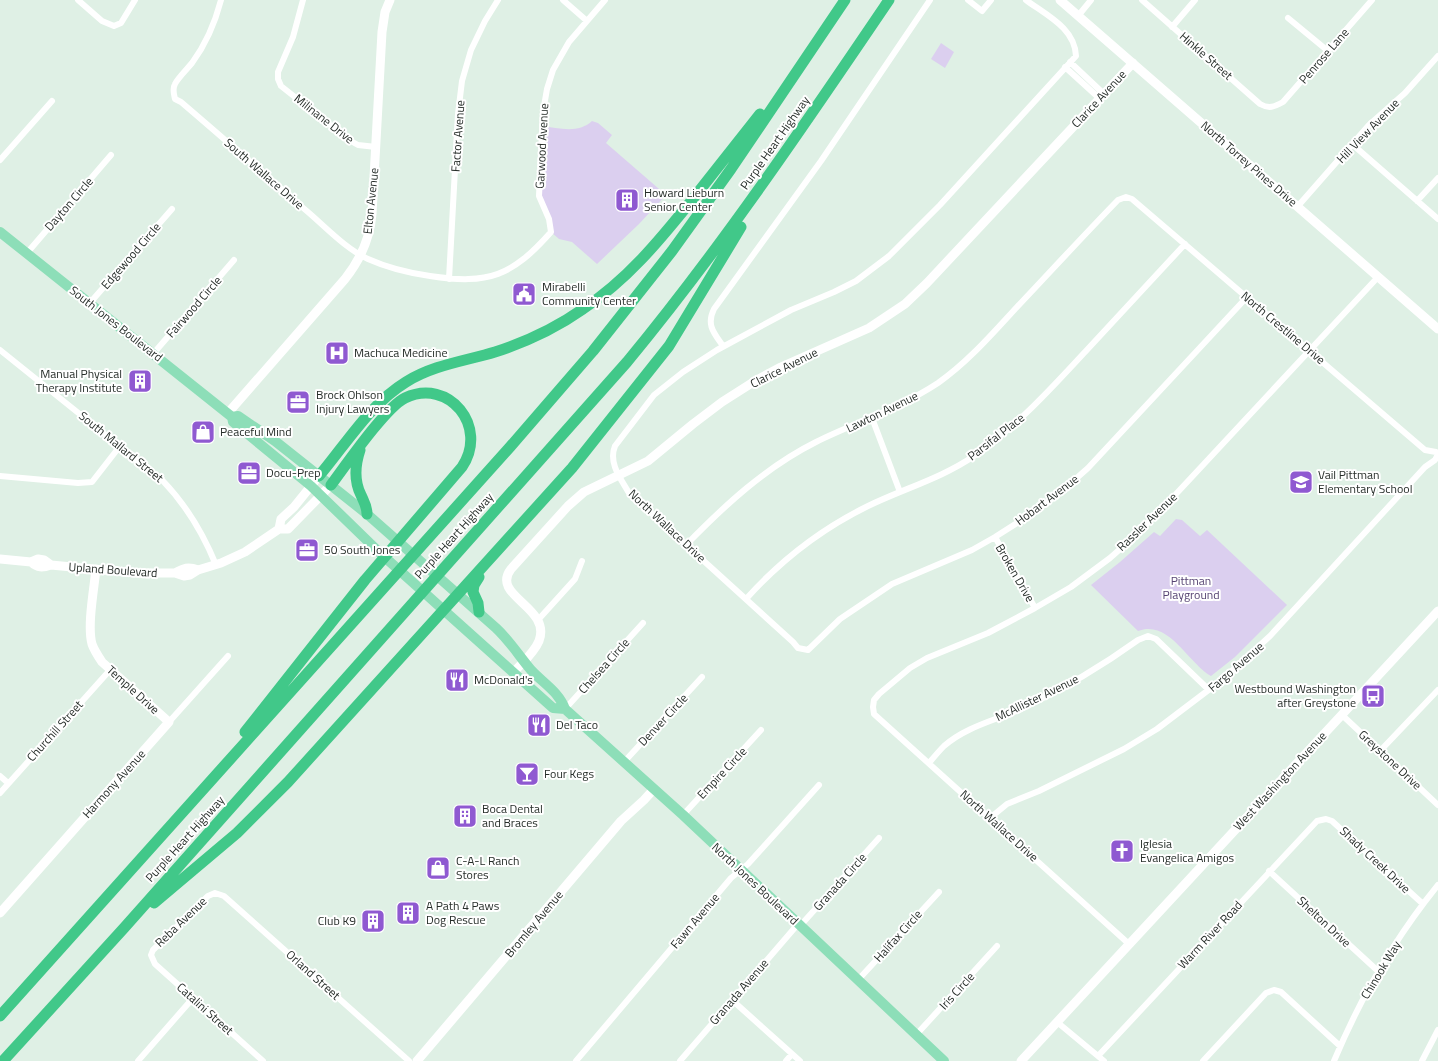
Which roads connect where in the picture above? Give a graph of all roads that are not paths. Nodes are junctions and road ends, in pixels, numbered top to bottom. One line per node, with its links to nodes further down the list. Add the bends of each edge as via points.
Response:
1 (78, 0): 2 (street, via 102,21 114,26 121,23)
2 (135, 0)
3 (221, 0): 47 (street, South Wallace Drive, via 205,42 175,82 175,99)
4 (303, 0): 33 (street, Milinane Drive, via 293,37 278,72 281,86 358,146)
5 (390, 0): 33 (street, Elton Avenue, via 382,32)
6 (498, 0): 50 (street, Factor Avenue, via 471,50 462,81)
7 (563, 0): 22 (street)
8 (605, 0): 22 (street, Garwood Avenue)
9 (845, 0): 24 (highway, Purple Heart Highway)
10 (889, 0): 34 (highway, Purple Heart Highway)
11 (930, 0): 54 (street, via 821,161 714,309 710,327)
12 (968, 0): 13 (street, via 982,11)
13 (991, 0)
14 (1026, 0): 28 (street, via 1068,31 1076,45 1076,56)
15 (1060, 0): 20 (street, North Torrey Pines Drive)
16 (1091, 0): 20 (street)
17 (1142, 0): 23 (street, Hinkle Street)
18 (1195, 0): 23 (street)
19 (1372, 0): 25 (street, Penrose Lane)
20 (1078, 16): 27 (street, North Torrey Pines Drive)
21 (1288, 18): 25 (street)
22 (587, 21): 42 (street, Garwood Avenue, via 561,55 547,89 539,196)
23 (1172, 27): 31 (street, Hinkle Street, via 1260,104)
24 (815, 44): 64 (highway, via 657,244 617,284 576,314 531,339 407,381 374,408); 115 (highway, Purple Heart Highway, via 700,212 625,312 560,390)
25 (1328, 52): 31 (street, Penrose Lane, via 1282,102)
26 (1438, 56): 32 (street, Hill View Avenue)
27 (1133, 63): 29 (street, Clarice Avenue); 40 (street, North Torrey Pines Drive)
28 (1068, 65): 29 (street); 54 (street, North Wallace Drive, via 890,256 849,285 791,310)
29 (1101, 96): 65 (street, Clarice Avenue, via 906,304 869,328 755,381 722,402 648,462)
30 (52, 101): 36 (street)
31 (1273, 107)
32 (1352, 144): 39 (street); 40 (street, Hill View Avenue)
33 (376, 148): 47 (street, Elton Avenue, via 371,226)
34 (786, 152): 79 (highway, via 669,346 588,449); 124 (highway, Purple Heart Highway, via 717,249 594,401)
35 (111, 155): 46 (street, Dayton Circle)
36 (0, 160)
37 (1438, 178): 39 (street)
38 (1126, 197): 45 (street, North Crestline Drive); 59 (street, Lawton Avenue, via 1118,200 962,364 907,402)
39 (1417, 201): 43 (street)
40 (1298, 206): 49 (street, North Torrey Pines Drive)
41 (172, 208): 52 (street, Edgewood Circle)
42 (550, 219): 50 (street, South Wallace Drive, via 551,232 522,262 487,278)
43 (1438, 219)
44 (0, 232): 46 (main road, South Jones Boulevard)
45 (1186, 244): 51 (street, North Crestline Drive); 68 (street, Parsifal Place, via 1039,402 1006,432 942,474)
46 (27, 253): 52 (main road, South Jones Boulevard)
47 (361, 255): 50 (street, South Wallace Drive, via 395,269); 58 (street, Elton Avenue, via 345,279)
48 (234, 260): 57 (street, Fairwood Circle)
49 (1378, 277): 53 (street, North Torrey Pines Drive); 56 (street, Rassler Avenue)
50 (449, 279)
51 (1247, 297): 56 (street, North Crestline Drive); 72 (street, Hobart Avenue, via 1088,468 1036,511)
52 (89, 304): 57 (main road, South Jones Boulevard)
53 (1438, 329)
54 (723, 346): 65 (street, North Wallace Drive, via 683,372 652,398 615,446 612,454)
55 (0, 350): 61 (street, South Mallard Street)
56 (1310, 350): 62 (street, North Crestline Drive, via 1426,450 1436,452); 83 (street, Rassler Avenue, via 1136,535 1071,587)
57 (153, 354): 58 (main road, South Jones Boulevard)
58 (230, 415): 64 (main road, South Jones Boulevard, via 238,416 265,434); 67 (main road, South Jones Boulevard, via 233,422)
59 (872, 418): 68 (street); 73 (street, Lawton Avenue, via 815,443 745,487)
60 (363, 444): 66 (highway); 70 (highway, via 356,477); 115 (highway, via 403,399 429,393 454,403 463,412 471,435 467,459 456,475 365,580)
61 (120, 446): 63 (street, via 92,482); 76 (street, South Mallard Street, via 179,498 201,531)
62 (1437, 458): 95 (street, Fargo Avenue, via 1425,467 1270,636)
63 (0, 476)
64 (319, 476): 66 (main road, South Jones Boulevard); 67 (street, Upland Boulevard)
65 (619, 476): 73 (street, North Wallace Drive, via 629,493); 87 (street, Clarice Avenue, via 574,500 507,574 509,590)
66 (331, 485): 69 (street, Upland Boulevard); 70 (main road, South Jones Boulevard)
67 (311, 486): 69 (main road, South Jones Boulevard); 71 (street, Upland Boulevard, via 280,520)
68 (900, 492): 82 (street, Parsifal Place, via 834,524 805,543)
69 (321, 495): 71 (street, Upland Boulevard, via 288,529); 80 (main road, South Jones Boulevard)
70 (368, 514): 77 (main road, South Jones Boulevard)
71 (279, 528): 76 (street, Upland Boulevard, via 245,552)
72 (995, 537): 83 (street, Broken Drive); 89 (street, Hobart Avenue, via 892,584 840,619)
73 (686, 545): 82 (street, North Wallace Drive)
74 (0, 559): 78 (street, Upland Boulevard, via 30,562 38,559 51,565)
75 (582, 561): 87 (street, via 575,579)
76 (216, 565): 78 (street, Upland Boulevard, via 198,570 190,567 175,573 150,574)
77 (426, 566): 81 (main road, North Jones Boulevard)
78 (96, 569): 92 (street, Temple Drive, via 92,644)
79 (480, 570): 81 (highway); 86 (highway, via 473,592)
80 (412, 582): 84 (main road, North Jones Boulevard)
81 (459, 594): 84 (highway); 86 (main road, North Jones Boulevard)
82 (746, 599): 89 (street, North Wallace Drive, via 798,648)
83 (1035, 608): 97 (street, Rassler Avenue, via 910,668 879,694)
84 (444, 611): 93 (main road, North Jones Boulevard); 124 (highway, via 265,806)
85 (1438, 611): 99 (street, West Washington Avenue)
86 (479, 612): 91 (main road, North Jones Boulevard)
87 (538, 620): 91 (street, via 539,640)
88 (644, 623): 98 (street, Chelsea Circle)
89 (808, 650)
90 (228, 656): 100 (street, Harmony Avenue)
91 (524, 661): 93 (street); 98 (main road, North Jones Boulevard, via 561,699)
92 (110, 670): 100 (street, Temple Drive); 106 (street, Churchill Street)
93 (514, 672): 98 (main road, North Jones Boulevard, via 554,708)
94 (702, 677): 103 (street, Denver Circle)
95 (1209, 690): 104 (street, McAllister Avenue, via 1156,639 1148,636 1074,682 1022,709 958,736); 112 (street, Fargo Avenue, via 1124,749 1007,804)
96 (1438, 690): 102 (street)
97 (873, 706): 104 (street, North Wallace Drive, via 874,714)
98 (565, 708): 103 (main road, North Jones Boulevard)
99 (1342, 715): 102 (street, Greystone Drive); 125 (street, West Washington Avenue)
100 (170, 722): 122 (street, Harmony Avenue)
101 (761, 730): 111 (street, Empire Circle)
102 (1381, 750): 110 (street, Greystone Drive)
103 (624, 762): 108 (main road, North Jones Boulevard)
104 (929, 763): 112 (street, North Wallace Drive)
105 (0, 776): 106 (street)
106 (8, 783): 109 (street, Churchill Street)
107 (819, 785): 116 (street, Fawn Avenue)
108 (654, 789): 111 (main road, North Jones Boulevard); 143 (street, Bromley Avenue, via 621,821)
109 (0, 792)
110 (1438, 805)
111 (683, 815): 116 (main road, North Jones Boulevard)
112 (990, 818): 125 (street, North Wallace Drive)
113 (1326, 818): 117 (street, Warm River Road, via 1318,821); 121 (street, Shady Creek Drive)
114 (880, 838): 123 (street, Granada Circle)
115 (151, 847): 132 (highway, Purple Heart Highway)
116 (740, 870): 123 (main road, North Jones Boulevard); 144 (street, Fawn Avenue)
117 (1269, 871): 128 (street, Shelton Drive); 138 (street, Warm River Road)
118 (1438, 885): 121 (street, Chinook Way)
119 (215, 892): 127 (street, Reba Avenue, via 152,950); 142 (street, Orland Street, via 224,896)
120 (939, 892): 129 (street, Halifax Circle)
121 (1423, 904): 128 (street, Chinook Way)
122 (0, 913)
123 (799, 925): 129 (main road, North Jones Boulevard); 131 (street, Granada Avenue)
124 (124, 928): 140 (highway, Purple Heart Highway)
125 (1129, 944): 133 (street, West Washington Avenue)
126 (997, 946): 135 (street, Iris Circle)
127 (151, 955): 130 (street, Catalini Street, via 155,964)
128 (1378, 972): 136 (street, Chinook Way)
129 (858, 980): 135 (main road, North Jones Boulevard)
130 (193, 998): 139 (street); 141 (street, Catalini Street)
131 (732, 1000): 137 (street); 145 (street, Granada Avenue)
132 (0, 1016)
133 (1057, 1022): 138 (street); 149 (street, West Washington Avenue)
134 (1438, 1030): 153 (street)
135 (916, 1035): 148 (main road, North Jones Boulevard)
136 (1340, 1046): 151 (street, via 1282,992 1274,990 1266,992); 152 (street, Chinook Way)
137 (792, 1054): 146 (street); 147 (street)
138 (1098, 1056): 150 (street)
139 (140, 1060)
140 (3, 1061)
141 (263, 1061)
142 (409, 1061)
143 (416, 1061)
144 (576, 1061)
145 (680, 1061)
146 (786, 1061)
147 (800, 1061)
148 (944, 1061)
149 (1021, 1061)
150 (1104, 1061)
151 (1203, 1061)
152 (1334, 1061)
153 (1422, 1061)

